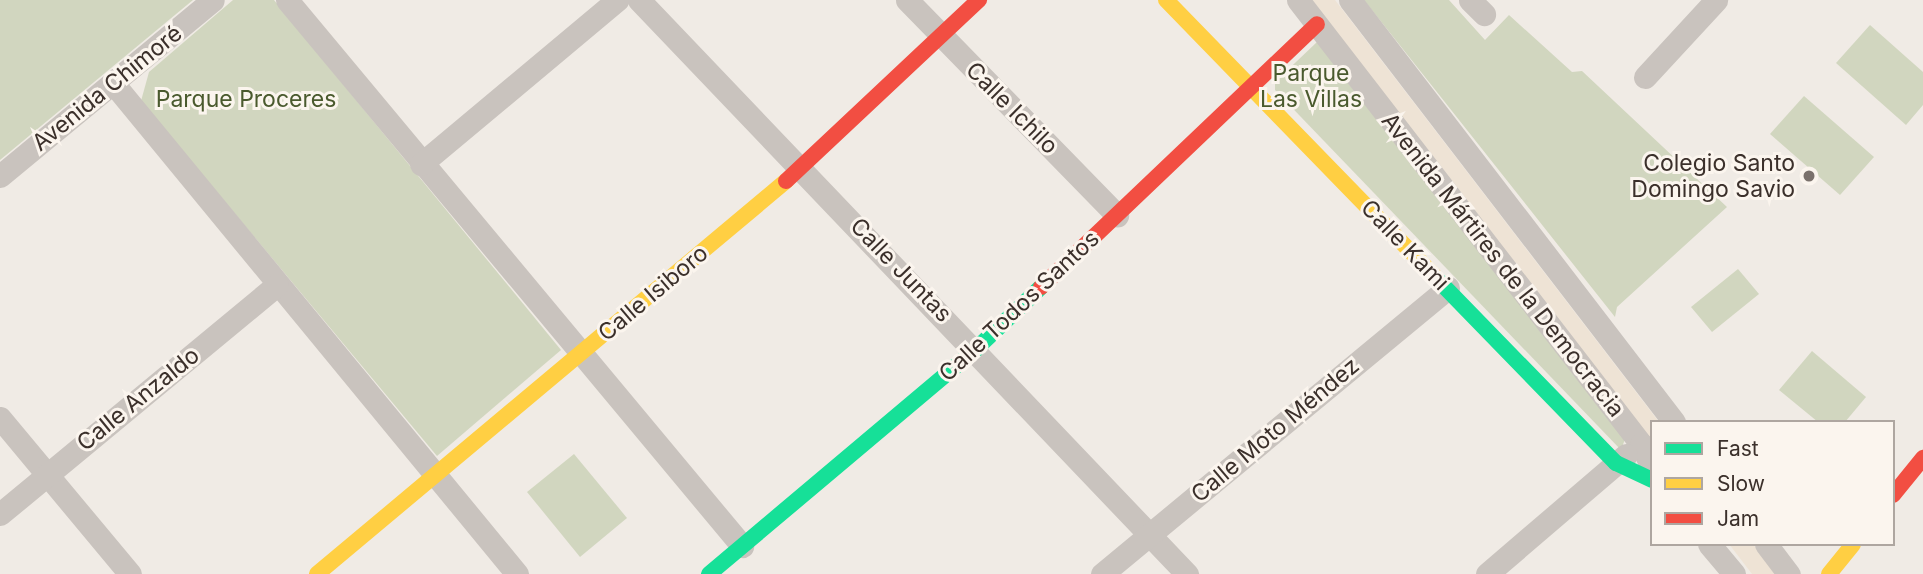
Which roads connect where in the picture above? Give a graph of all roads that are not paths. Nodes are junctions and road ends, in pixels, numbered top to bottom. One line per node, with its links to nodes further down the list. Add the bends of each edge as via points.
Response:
1 (213, 0): 14 (street, Avenida Chimoré)
2 (287, 0): 16 (street)
3 (617, 0): 16 (street)
4 (639, 0): 17 (street, Calle Juntas)
5 (907, 0): 12 (street, Calle Ichilo)
6 (979, 0): 12 (street, Calle Isiboro)
7 (1166, 0): 15 (street, Calle Kami)
8 (1298, 0): 11 (street, Avenida Mártires de la Democracia)
9 (1350, 0): 25 (street, Avenida Mártires de la Democracia)
10 (1716, 0): 13 (street)
11 (1317, 24): 15 (street, Calle Todos Santos); 26 (street, Avenida Mártires de la Democracia)
12 (941, 36): 17 (street, Calle Isiboro); 19 (street, Calle Ichilo)
13 (1645, 77)
14 (113, 83): 18 (street, Avenida Chimoré); 20 (street)
15 (1250, 87): 19 (street, Calle Todos Santos); 21 (street, Calle Kami)
16 (421, 164): 23 (street)
17 (803, 167): 22 (street, Calle Juntas); 23 (street, Calle Isiboro)
18 (0, 176)
19 (1117, 215): 22 (street, Calle Todos Santos)
20 (277, 285): 30 (street, Calle Anzaldo); 31 (street)
21 (1448, 288): 28 (street, Calle Kami); 35 (street, Calle Moto Méndez)
22 (976, 348): 35 (street, Calle Juntas); 36 (street, Calle Todos Santos)
23 (581, 354): 31 (street, Calle Isiboro); 36 (street)
24 (0, 418): 30 (street)
25 (1672, 420)
26 (1641, 443): 28 (street); 29 (street, Avenida Mártires de la Democracia)
27 (1923, 458): 33 (street)
28 (1616, 463): 32 (street, Calle Kami); 46 (street)
29 (1650, 463)
30 (49, 473): 34 (street, Calle Anzaldo); 40 (street)
31 (435, 476): 41 (street, Calle Isiboro); 42 (street)
32 (1650, 479)
33 (1908, 487)
34 (0, 514)
35 (1149, 534): 44 (street, Calle Moto Méndez); 45 (street, Calle Juntas)
36 (742, 546): 43 (street, Calle Todos Santos)
37 (1711, 546): 47 (street)
38 (1768, 546): 48 (street)
39 (1851, 546): 49 (street)
40 (130, 574)
41 (317, 574)
42 (517, 574)
43 (709, 574)
44 (1102, 574)
45 (1188, 574)
46 (1487, 574)
47 (1734, 574)
48 (1789, 574)
49 (1829, 574)

